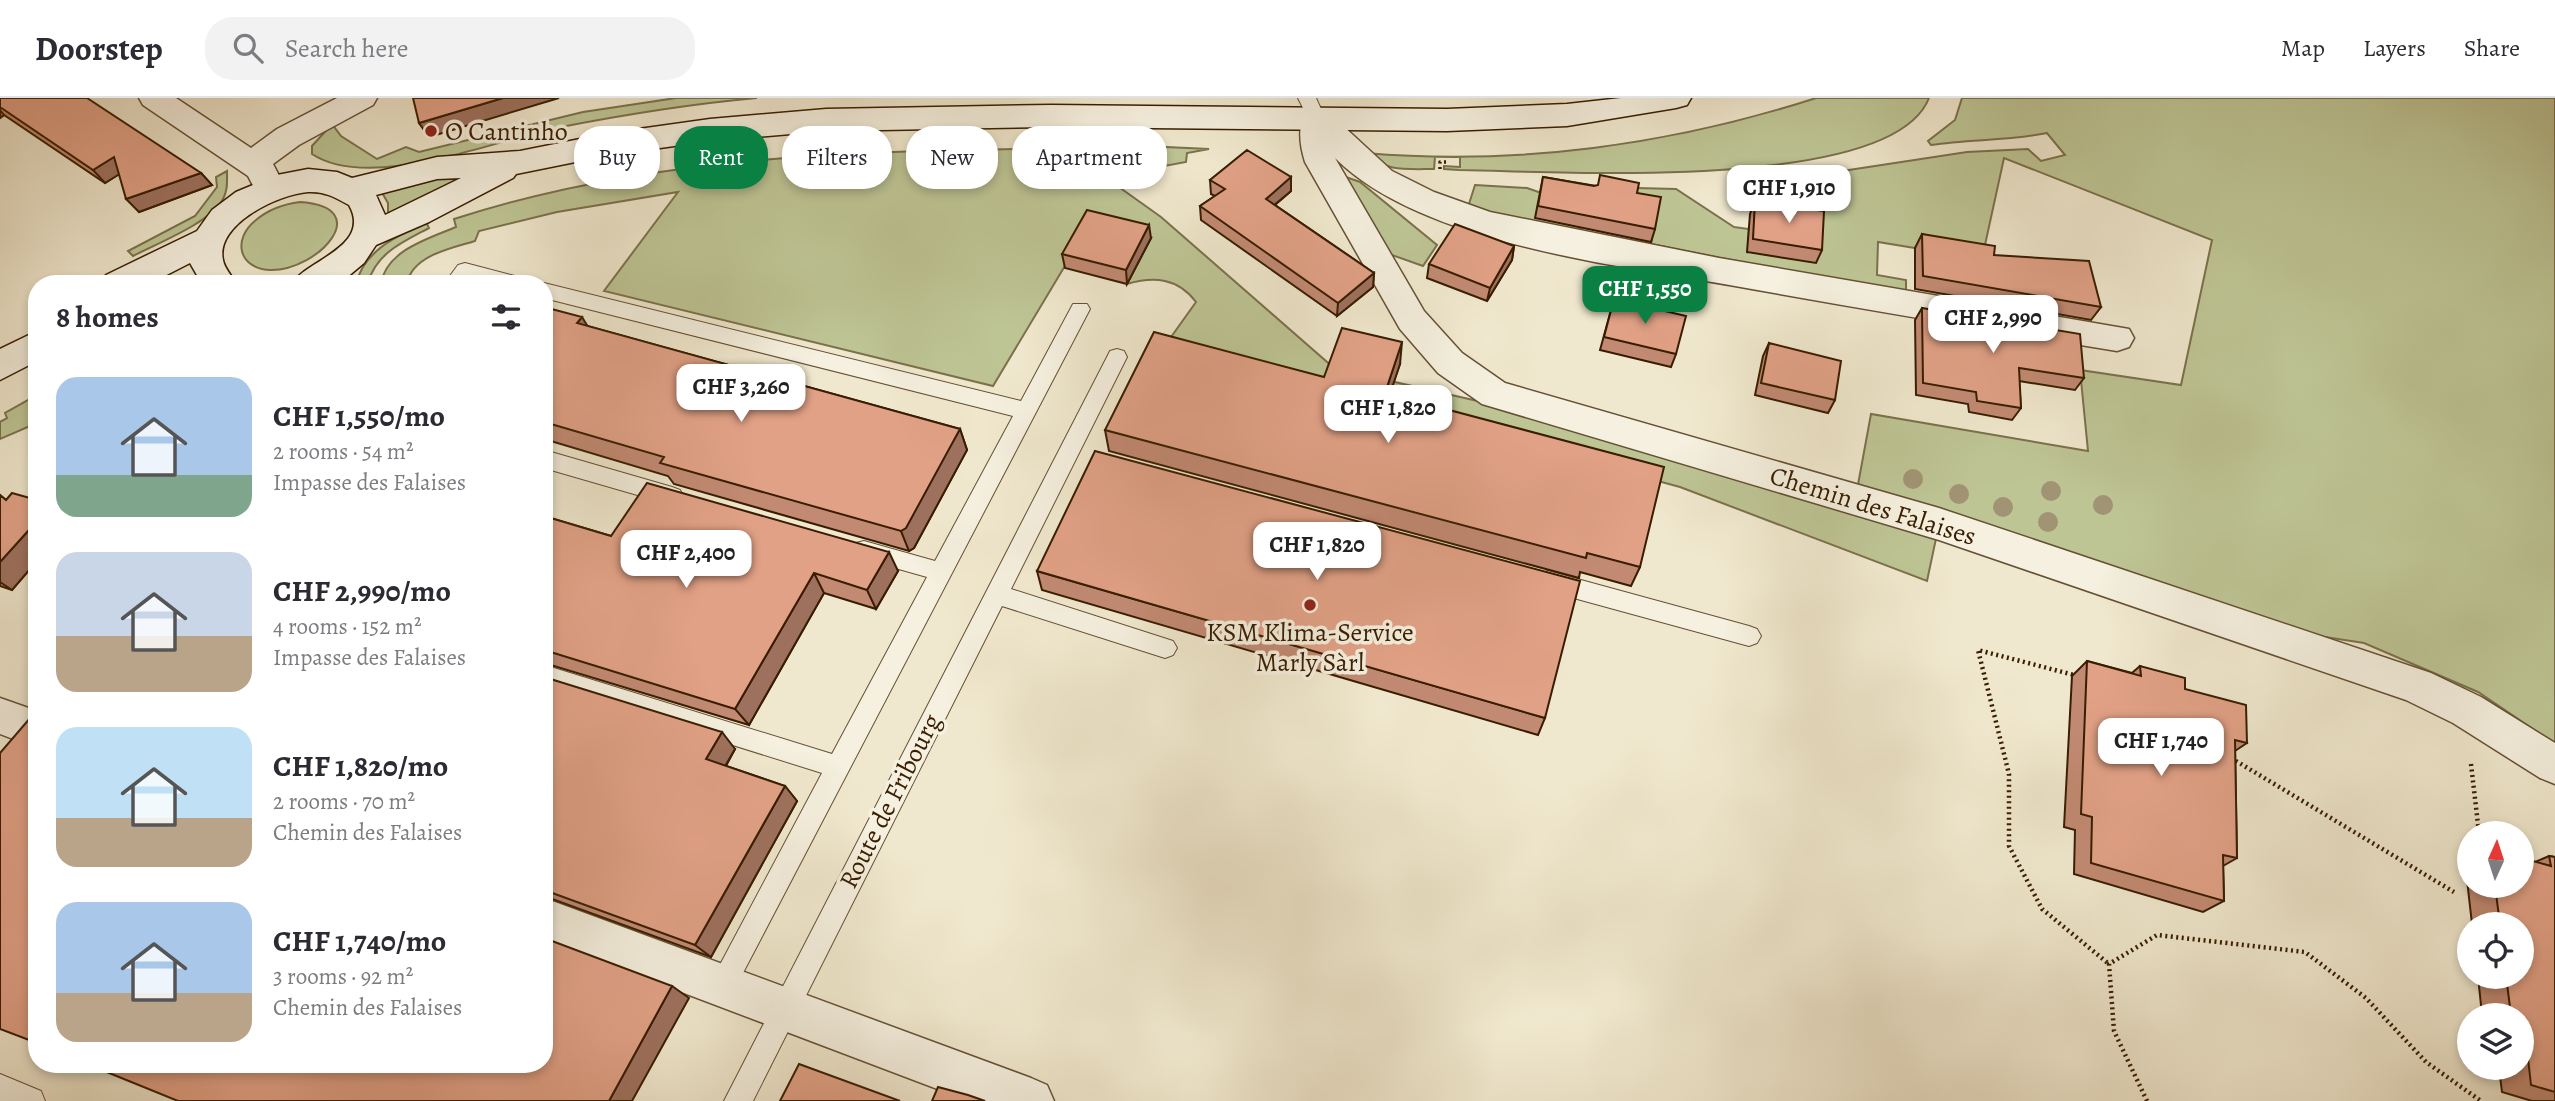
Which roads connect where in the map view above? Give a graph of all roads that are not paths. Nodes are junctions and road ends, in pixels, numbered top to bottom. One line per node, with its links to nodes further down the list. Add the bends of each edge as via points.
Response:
1 (154, 98): 6 (street)
2 (362, 98): 6 (street, via 288,137)
3 (1676, 98): 4 (street, via 1567,114 1447,120)
4 (1312, 109): 5 (street, via 826,120 710,130); 17 (street, via 1359,164 1392,186 1467,216 1544,238); 35 (street, Chemin des Falaises, via 1321,162 1412,320 1450,363 1494,394 1939,524 2417,686 2467,710)
5 (520, 162): 7 (street, via 437,168); 8 (street)
6 (261, 176): 7 (street, via 335,182); 9 (street)
7 (353, 190): 8 (street, via 368,211)
8 (365, 236): 12 (street)
9 (209, 239): 10 (street); 11 (street, via 206,265)
10 (133, 275)
11 (213, 275)
12 (341, 275)
13 (461, 275): 14 (lane, via 465,270)
14 (484, 275)
15 (553, 292): 21 (lane)
16 (1080, 309): 21 (lane)
17 (2117, 338)
18 (28, 351): 20 (street)
19 (1117, 357): 22 (lane, Route de Fribourg)
20 (0, 366)
21 (1026, 411): 27 (lane)
22 (1068, 452): 23 (lane); 29 (lane, Route de Fribourg)
23 (1095, 459)
24 (553, 462): 25 (lane)
25 (690, 501)
26 (849, 546): 27 (lane)
27 (941, 572): 36 (lane)
28 (1522, 575): 30 (lane)
29 (996, 594): 31 (lane); 39 (lane, Route de Fribourg)
30 (1749, 636)
31 (1165, 648)
32 (553, 678): 36 (lane)
33 (0, 716): 34 (street)
34 (28, 727)
35 (2555, 765)
36 (839, 767): 38 (lane)
37 (553, 922): 38 (street)
38 (723, 985): 39 (street)
39 (784, 1009): 42 (lane, Route de Fribourg); 43 (street)
40 (0, 1088): 41 (lane)
41 (31, 1101)
42 (738, 1101)
43 (1031, 1101)

